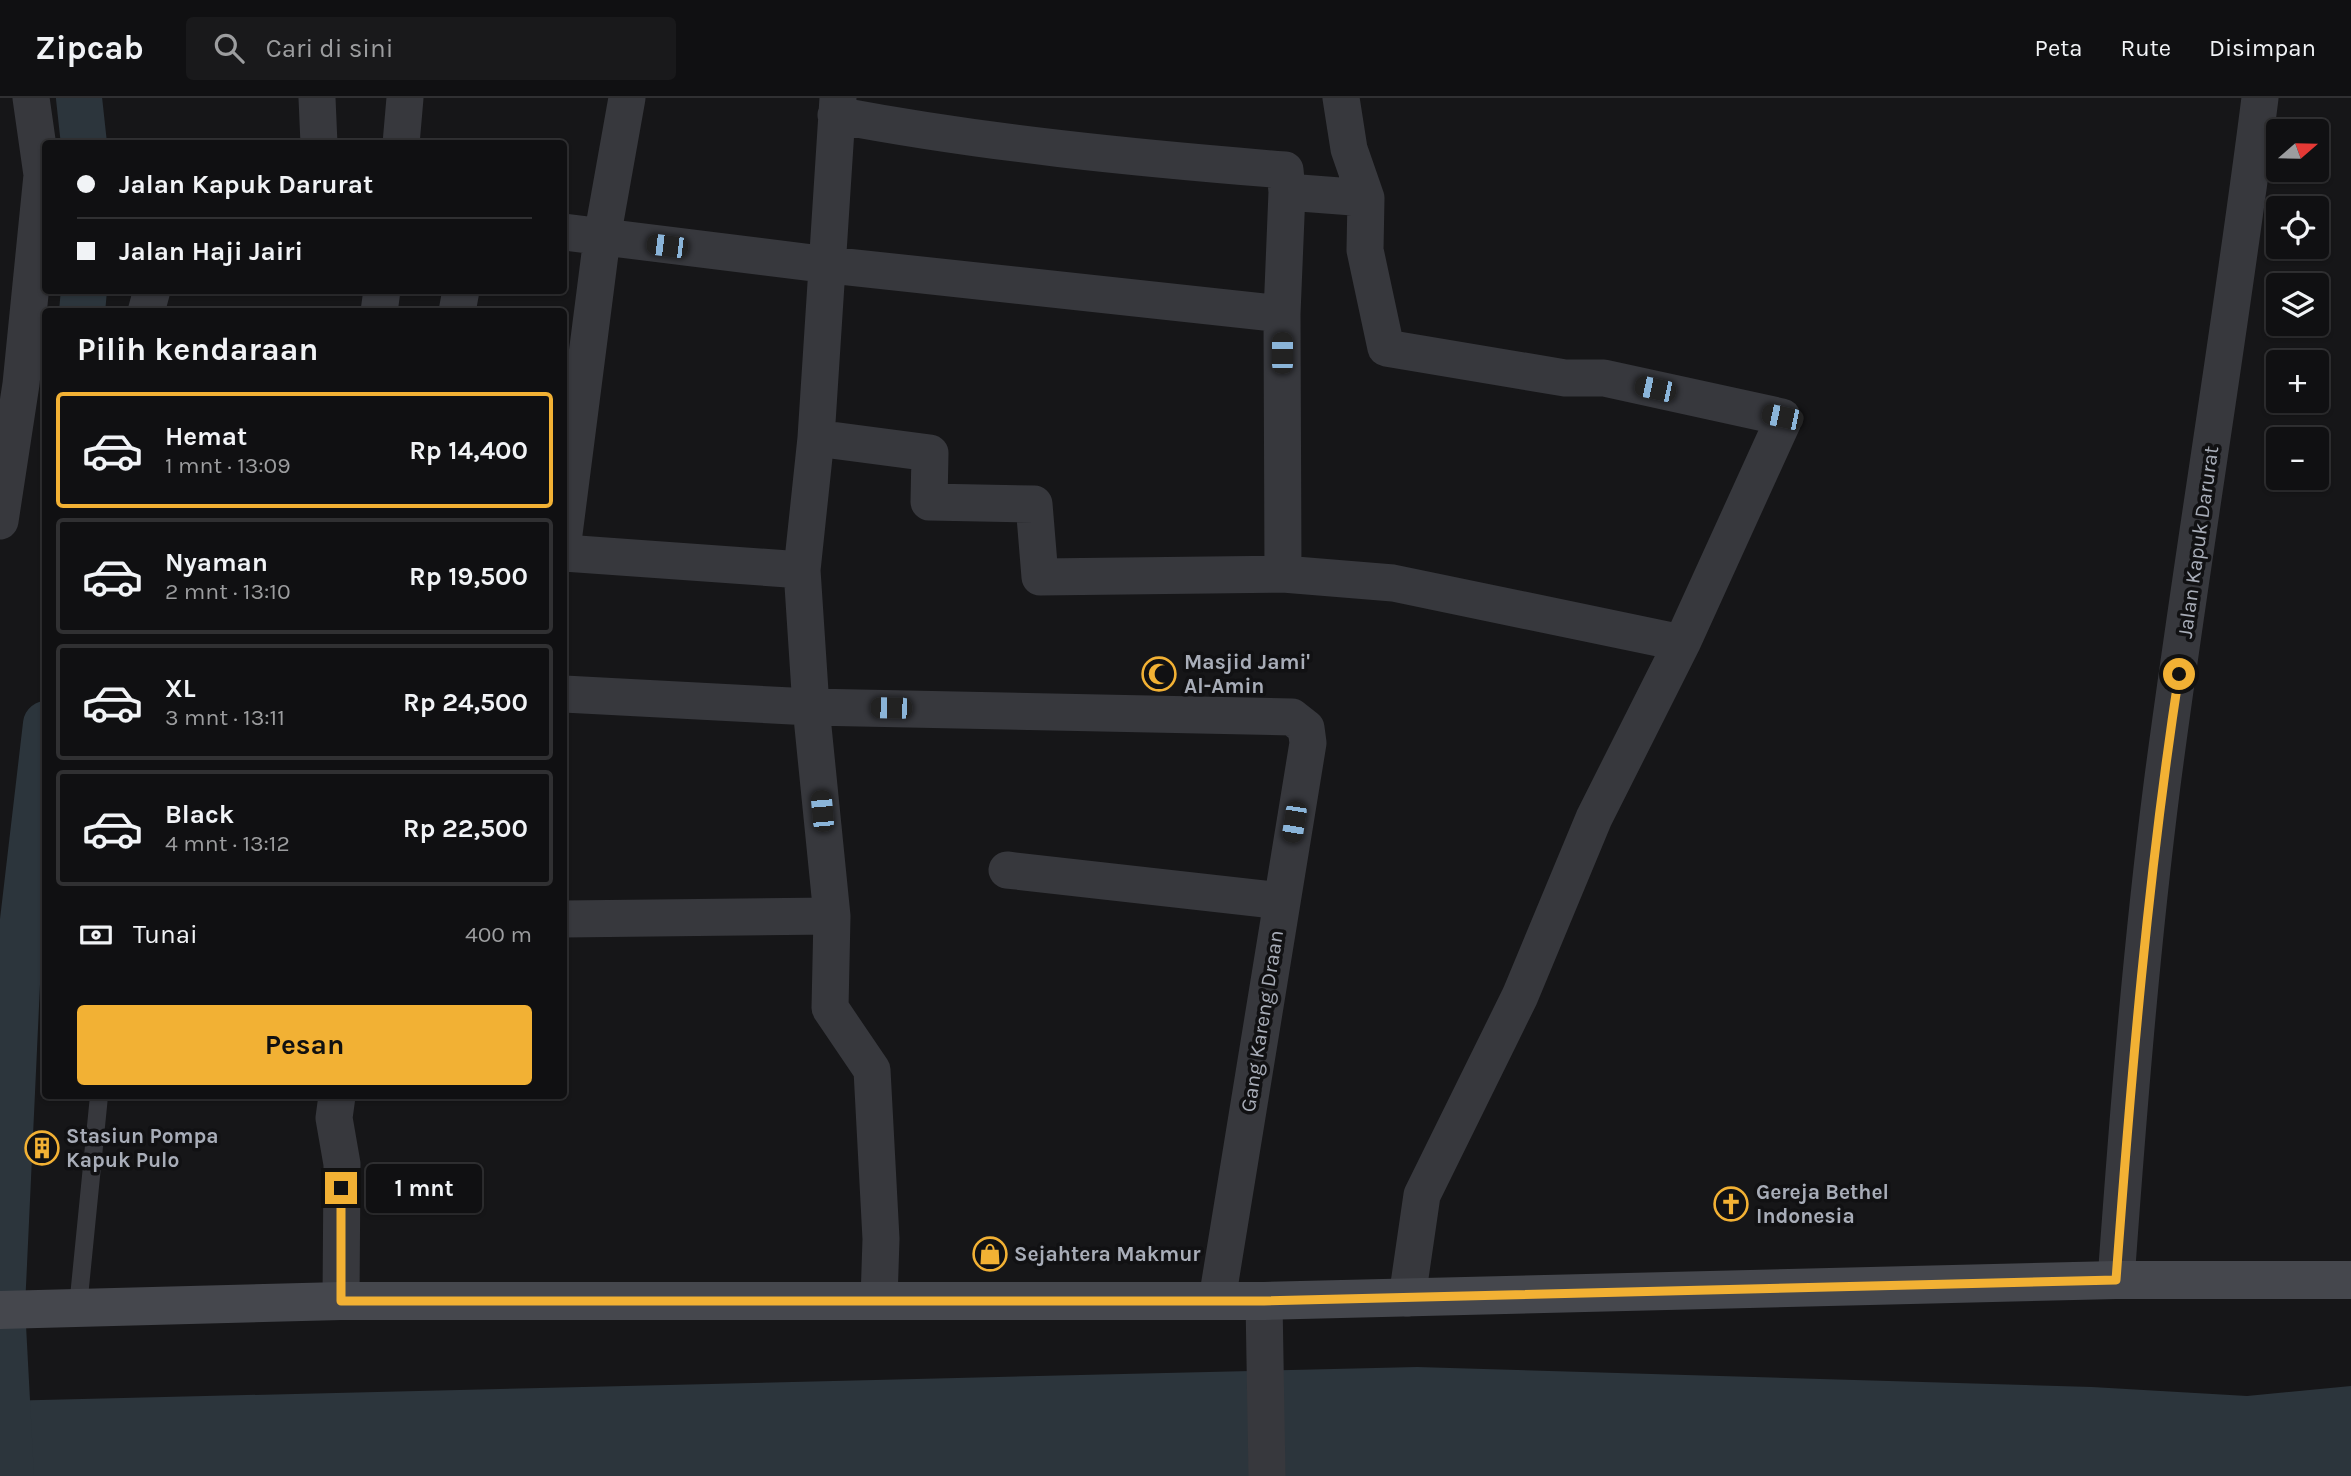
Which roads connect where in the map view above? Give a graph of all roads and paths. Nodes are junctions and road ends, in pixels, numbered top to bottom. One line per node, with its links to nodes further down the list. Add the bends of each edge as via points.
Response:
1 (31, 98): 10 (street)
2 (317, 98): 8 (street)
3 (405, 98): 9 (street)
4 (627, 98): 15 (street)
5 (1341, 98): 13 (street, via 1349,149)
6 (2260, 98): 33 (street, Jalan Kapuk Darurat, via 2162,784 2134,1032)
7 (837, 106): 11 (street, via 917,130 1285,170); 16 (street)
8 (319, 140)
9 (401, 140)
10 (42, 163)
11 (1287, 191): 13 (street); 17 (street)
12 (42, 193): 20 (street, via 21,384)
13 (1366, 198): 24 (street, via 1364,250 1386,348 1565,378 1604,378 1782,417)
14 (567, 232): 15 (street)
15 (602, 237): 16 (street); 19 (street)
16 (829, 265): 17 (street); 18 (street)
17 (1282, 314): 23 (street)
18 (816, 438): 22 (street); 23 (street, via 930,453 929,502 1034,504 1040,577)
19 (567, 511)
20 (0, 518)
21 (567, 553): 22 (street)
22 (802, 570): 26 (street)
23 (1283, 574): 24 (street, via 1393,583)
24 (1682, 643): 35 (street, via 1594,818 1520,996 1422,1195)
25 (567, 694): 26 (street)
26 (811, 707): 28 (street, Gang Kareng Draan, via 1292,717 1306,728 1308,743); 29 (street)
27 (1007, 870): 28 (street)
28 (1281, 901): 37 (street, Gang Kareng Draan)
29 (832, 916): 30 (street); 36 (street, via 830,1008 872,1070 881,1239)
30 (567, 919)
31 (99, 1099): 40 (lane)
32 (337, 1099): 38 (street)
33 (2116, 1280): 34 (main road); 35 (main road)
34 (2351, 1280)
35 (1408, 1298): 39 (main road)
36 (879, 1300): 37 (main road); 38 (main road)
37 (1217, 1300): 39 (main road)
38 (341, 1301): 40 (main road)
39 (1264, 1301): 42 (street)
40 (69, 1308): 41 (main road)
41 (0, 1310)
42 (1268, 1476)

